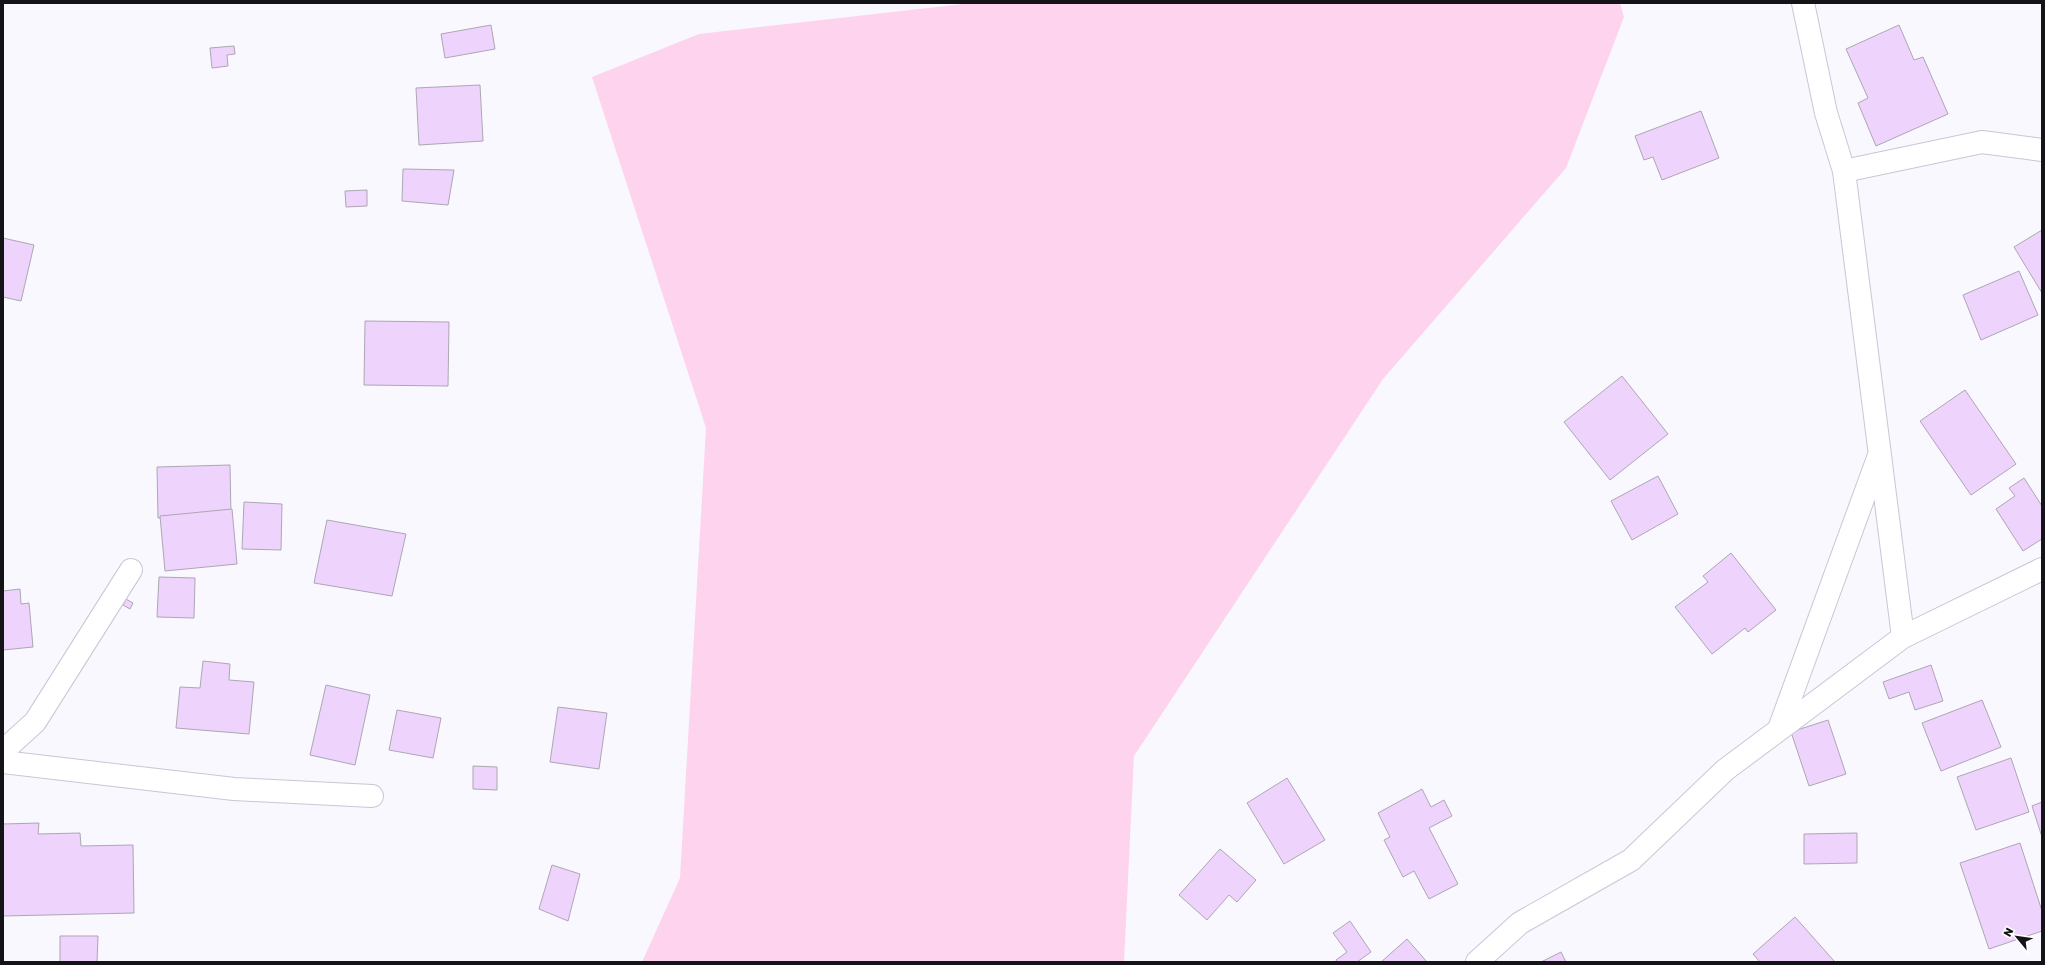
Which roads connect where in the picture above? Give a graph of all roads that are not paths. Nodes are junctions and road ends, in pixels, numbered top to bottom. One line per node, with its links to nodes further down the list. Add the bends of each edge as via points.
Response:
1 (1803, 3): 3 (street, via 1826,113)
2 (2042, 150): 3 (street, via 1982,142)
3 (1844, 171): 4 (street)
4 (1879, 453): 7 (street); 8 (street)
5 (2042, 569): 7 (street)
6 (130, 570): 9 (street, via 35,722)
7 (1903, 637): 8 (street)
8 (1779, 729): 12 (street, via 1725,770 1631,860 1520,923)
9 (3, 751)
10 (3, 762): 11 (street, via 234,789)
11 (372, 796)
12 (1477, 962)

